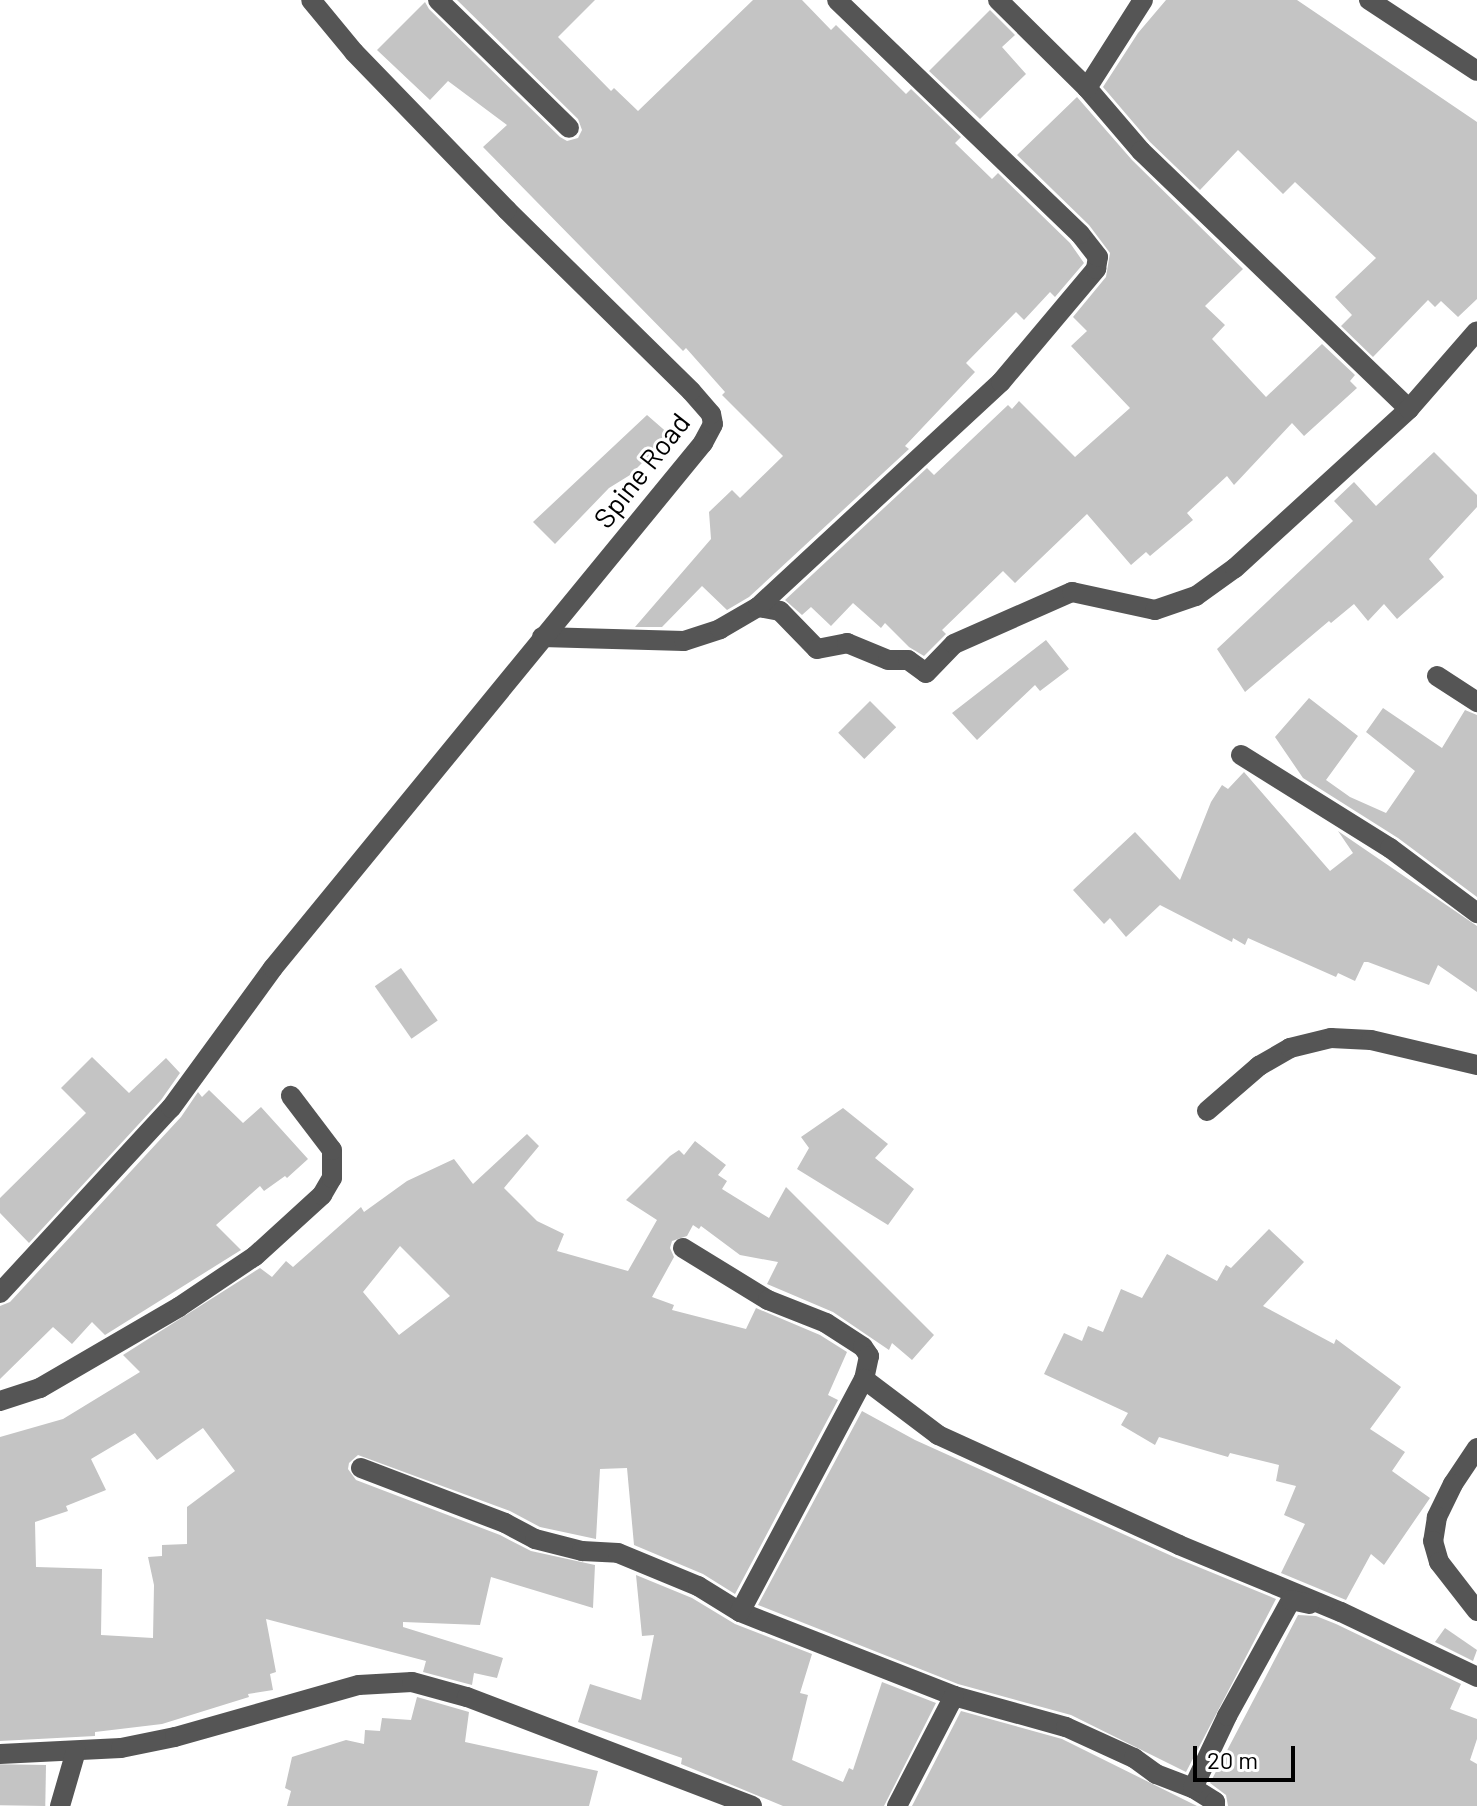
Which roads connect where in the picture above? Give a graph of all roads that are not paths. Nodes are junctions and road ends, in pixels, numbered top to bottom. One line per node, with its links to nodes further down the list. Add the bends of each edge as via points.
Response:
1 (311, 0): 13 (street, Spine Road, via 354,52 711,414 713,424 703,443)
2 (438, 0): 9 (street)
3 (837, 0): 12 (street, via 1098,257 1096,269 1001,382)
4 (998, 0): 8 (street)
5 (1143, 0): 8 (street)
6 (1369, 0): 7 (street)
7 (1477, 71)
8 (1087, 88): 11 (street, via 1141,151)
9 (569, 128)
10 (1477, 331): 11 (street)
11 (1409, 409): 12 (street, via 1235,568 1196,596 1155,610 1072,592 954,644 926,673 908,660 888,660 847,643 817,649 780,611)
12 (758, 607): 13 (street, via 720,629 684,641)
13 (542, 637): 22 (street, Spine Road, via 273,968 171,1108)
14 (1437, 676): 15 (street)
15 (1477, 702)
16 (1241, 755): 17 (street, via 1390,848)
17 (1477, 913)
18 (1477, 1065): 20 (street, via 1371,1040 1331,1038 1290,1048 1259,1066)
19 (291, 1096): 24 (street, via 332,1150 332,1178 322,1195 255,1256 179,1307 40,1388)
20 (1207, 1111)
21 (683, 1248): 23 (street, via 768,1300 826,1323 863,1347 869,1356)
22 (4, 1282)
23 (864, 1379): 28 (street); 29 (street, via 938,1435)
24 (0, 1401)
25 (1477, 1448): 27 (street, via 1437,1517 1433,1541 1439,1562)
26 (361, 1468): 28 (street, via 535,1539 582,1551 618,1553 698,1586)
27 (1477, 1611)
28 (740, 1612): 31 (street)
29 (1341, 1612): 30 (street); 34 (street, via 1291,1600)
30 (1477, 1677)
31 (954, 1696): 34 (street, via 1066,1727); 38 (street)
32 (76, 1751): 33 (street); 36 (street); 37 (street, via 175,1737 359,1685 412,1682 467,1697)
33 (0, 1754)
34 (1193, 1788): 35 (street)
35 (1218, 1805)
36 (60, 1806)
37 (752, 1806)
38 (897, 1806)

